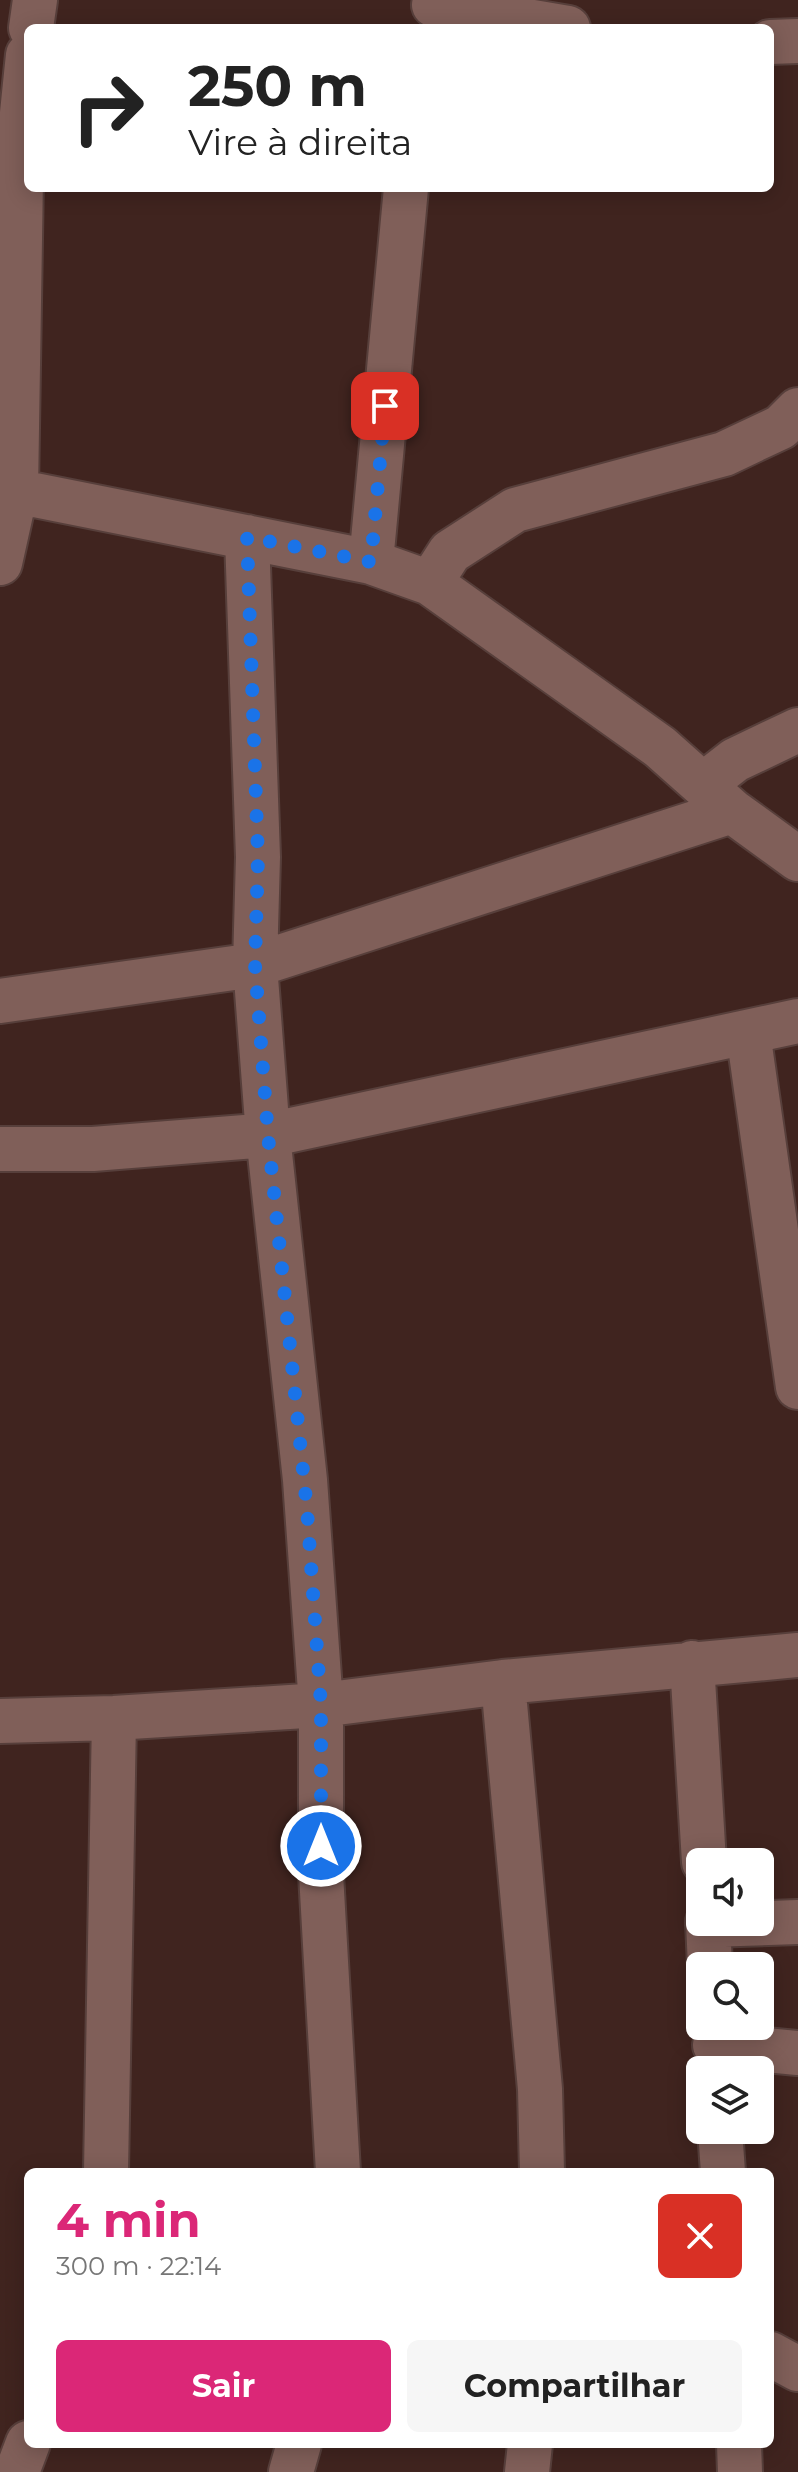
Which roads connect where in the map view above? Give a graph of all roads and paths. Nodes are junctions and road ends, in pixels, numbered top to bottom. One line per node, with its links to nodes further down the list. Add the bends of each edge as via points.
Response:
1 (35, 0): 3 (street)
2 (433, 11): 4 (street)
3 (32, 24)
4 (536, 24)
5 (798, 41): 6 (street)
6 (774, 42)
7 (24, 94): 10 (street)
8 (406, 192): 12 (street)
9 (798, 410): 14 (street, via 781,427 724,454 515,510 450,552)
10 (8, 490): 11 (street); 13 (street)
11 (247, 537): 12 (street); 18 (street, via 258,857)
12 (371, 562): 14 (street)
13 (0, 563)
14 (430, 583): 16 (street, via 660,747)
15 (798, 730): 16 (street, via 735,760)
16 (717, 798): 17 (street); 18 (street)
17 (798, 859)
18 (255, 965): 19 (street); 22 (street)
19 (0, 1001)
20 (798, 1021): 21 (street)
21 (748, 1032): 22 (street); 24 (street)
22 (268, 1135): 23 (street, via 93,1149); 28 (street, via 305,1480)
23 (0, 1149)
24 (798, 1387)
25 (798, 1655): 26 (street)
26 (692, 1663): 27 (street); 31 (street)
27 (503, 1682): 28 (street); 39 (street, via 540,2089)
28 (321, 1705): 29 (street); 38 (street, via 321,1874)
29 (114, 1718): 30 (street); 37 (street)
30 (0, 1721)
31 (703, 1848)
32 (798, 1922): 33 (street)
33 (709, 1938)
34 (715, 2047): 35 (street)
35 (798, 2053)
36 (721, 2144): 40 (street)
37 (106, 2168)
38 (338, 2168)
39 (542, 2168)
40 (723, 2168)
41 (774, 2356): 42 (street)
42 (798, 2369)
43 (26, 2448): 47 (street)
44 (298, 2448): 48 (street)
45 (530, 2448): 49 (street)
46 (739, 2448): 50 (street)
47 (17, 2472)
48 (291, 2472)
49 (527, 2472)
50 (740, 2472)

